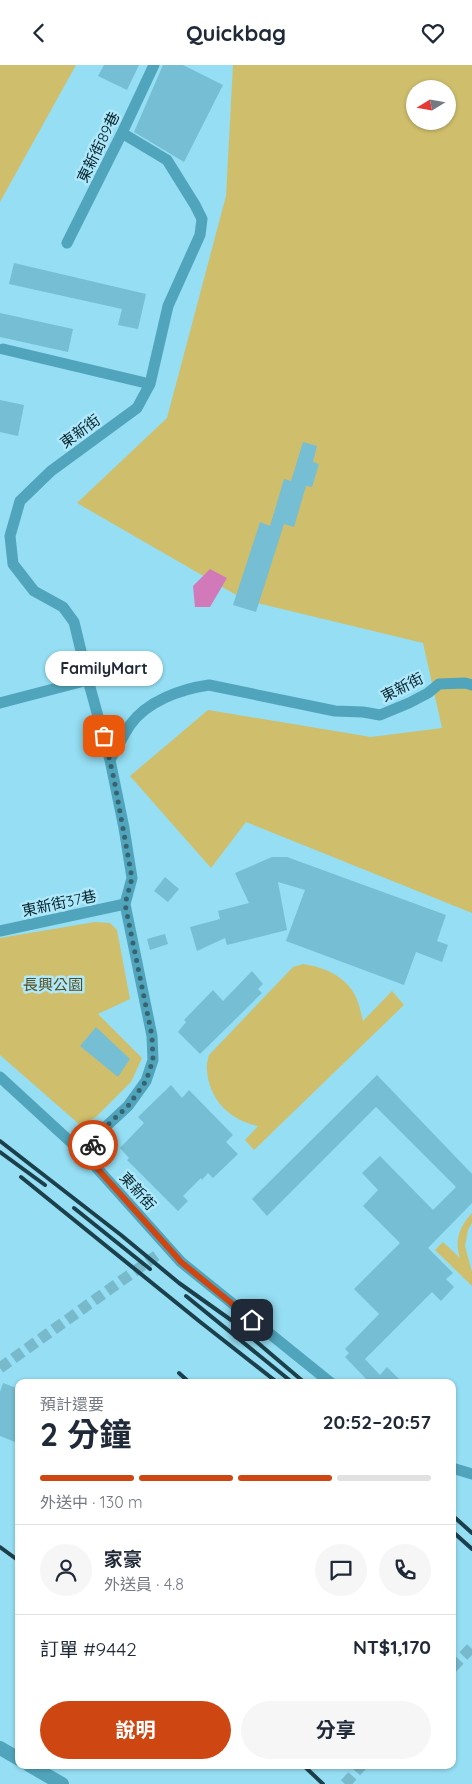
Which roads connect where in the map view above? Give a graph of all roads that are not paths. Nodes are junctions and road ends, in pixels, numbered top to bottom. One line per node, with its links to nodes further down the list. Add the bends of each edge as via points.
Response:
1 (154, 65): 2 (street, 東新街89巷)
2 (122, 133): 3 (street, 東新街89巷); 5 (street, 東新街, via 167,160 202,219 200,235 168,306)
3 (67, 243)
4 (3, 349): 5 (street)
5 (150, 384): 6 (street, 東新街, via 137,408 51,471 20,501 10,536 13,564 34,591 62,607 74,622)
6 (88, 680): 8 (street); 9 (street, 東新街)
7 (472, 685): 9 (street, 東新街, via 439,684 409,703 380,715 335,711 209,685 190,688 168,696 142,712)
8 (0, 703)
9 (110, 760): 10 (street, 東新街, via 132,878)
10 (125, 904): 11 (street, 東新街37巷); 13 (street, 東新街, via 152,1036 153,1060 146,1081 128,1106 99,1133)
11 (0, 931)
12 (0, 1077): 13 (street)
13 (87, 1157): 14 (street, 東新街, via 164,1250)
14 (326, 1379)
15 (456, 1469): 16 (street)
16 (472, 1474)
17 (0, 1747): 18 (street)
18 (15, 1756)
19 (36, 1769): 20 (street)
20 (62, 1784)

